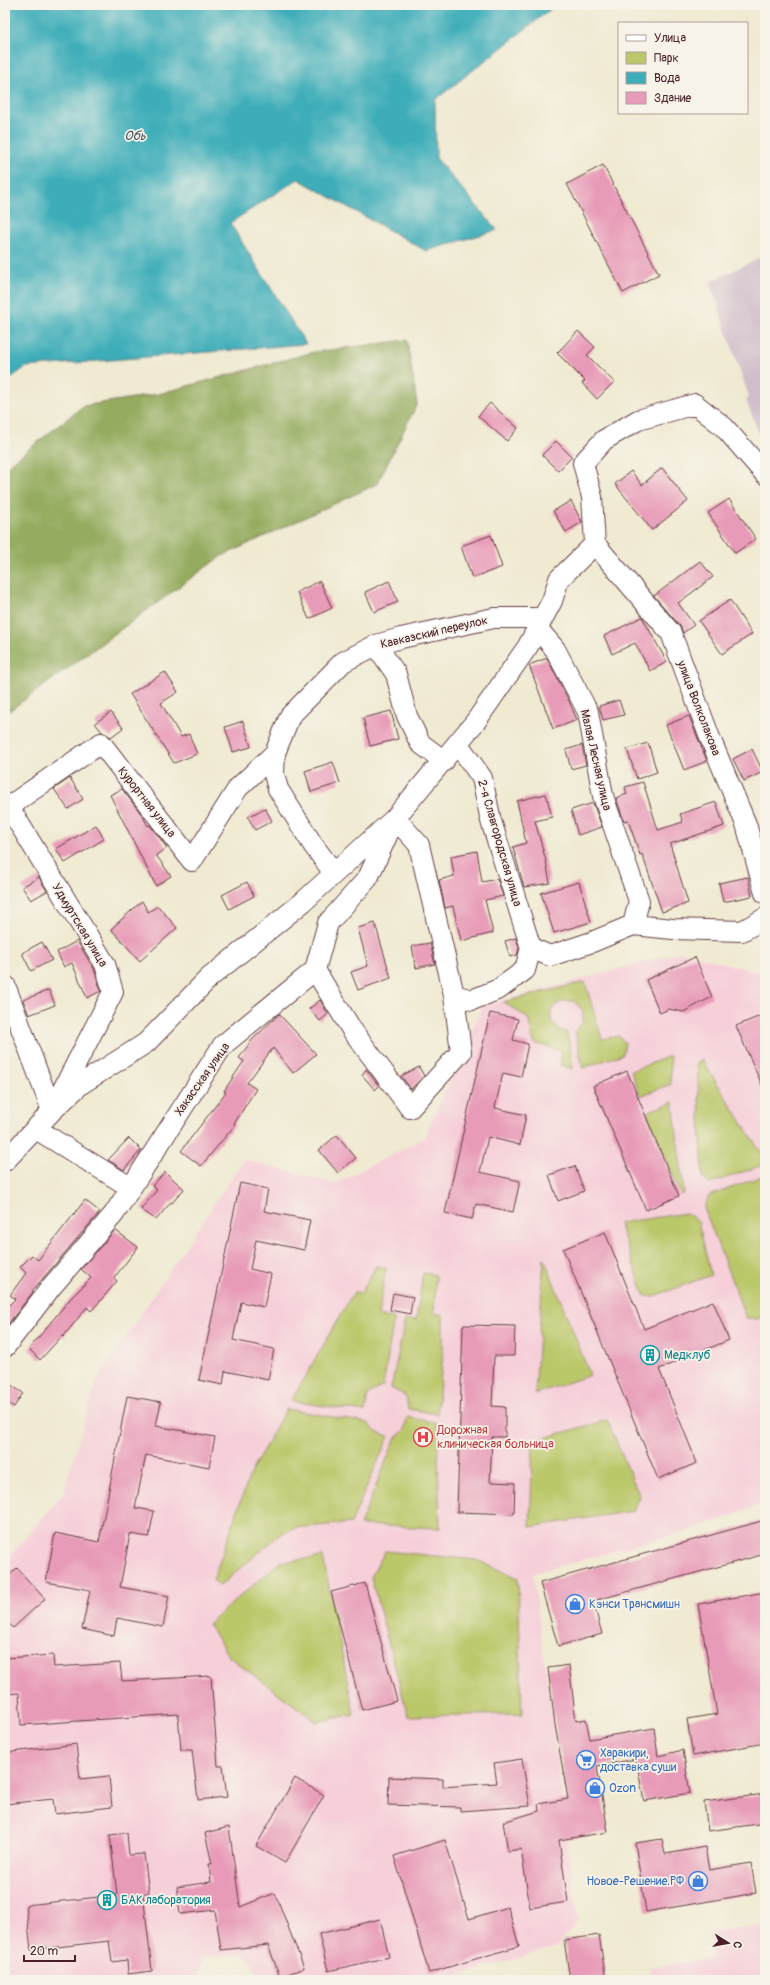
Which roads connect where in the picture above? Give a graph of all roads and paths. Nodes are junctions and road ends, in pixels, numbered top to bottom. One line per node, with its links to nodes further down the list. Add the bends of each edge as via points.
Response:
1 (765, 474): 2 (street, via 724,427 695,404 638,420 604,440 583,463 592,497)
2 (595, 544): 3 (street, via 559,579 552,601); 11 (street, улица Волколакова, via 671,633 710,738 746,824)
3 (539, 623): 4 (street, Кавказский переулок, via 494,618); 5 (street, via 528,646); 13 (street, Малая Лесная улица, via 588,712 602,796 639,900)
4 (376, 645): 6 (street, Кавказский переулок, via 343,662 290,716); 7 (street, via 396,674 407,716 420,742)
5 (458, 744): 7 (street); 14 (street, 2-я Славгородская улица, via 482,778 492,821)
6 (275, 753): 8 (street, Курортная улица, via 238,788 192,861 102,743); 10 (street, Кавказский переулок, via 274,774 278,789)
7 (444, 760): 9 (street)
8 (7, 808): 18 (street, Удмуртская улица, via 105,964 114,992)
9 (395, 818): 10 (street); 15 (street, via 368,878 328,923); 17 (street, via 419,845)
10 (334, 874): 18 (street, via 209,978 146,1043 81,1084)
11 (765, 893)
12 (765, 918): 13 (street, via 742,931)
13 (633, 925): 14 (street, via 550,956)
14 (531, 948): 17 (street, via 525,970 499,989 472,1000)
15 (315, 970): 17 (street, via 352,1030 410,1108 461,1052); 21 (street, Хакасская улица, via 223,1045)
16 (5, 985): 18 (street)
17 (454, 994)
18 (52, 1112): 19 (street)
19 (36, 1129): 20 (street); 21 (street)
20 (5, 1161)
21 (130, 1187): 22 (street, Хакасская улица, via 114,1214 52,1286)
22 (5, 1347)

